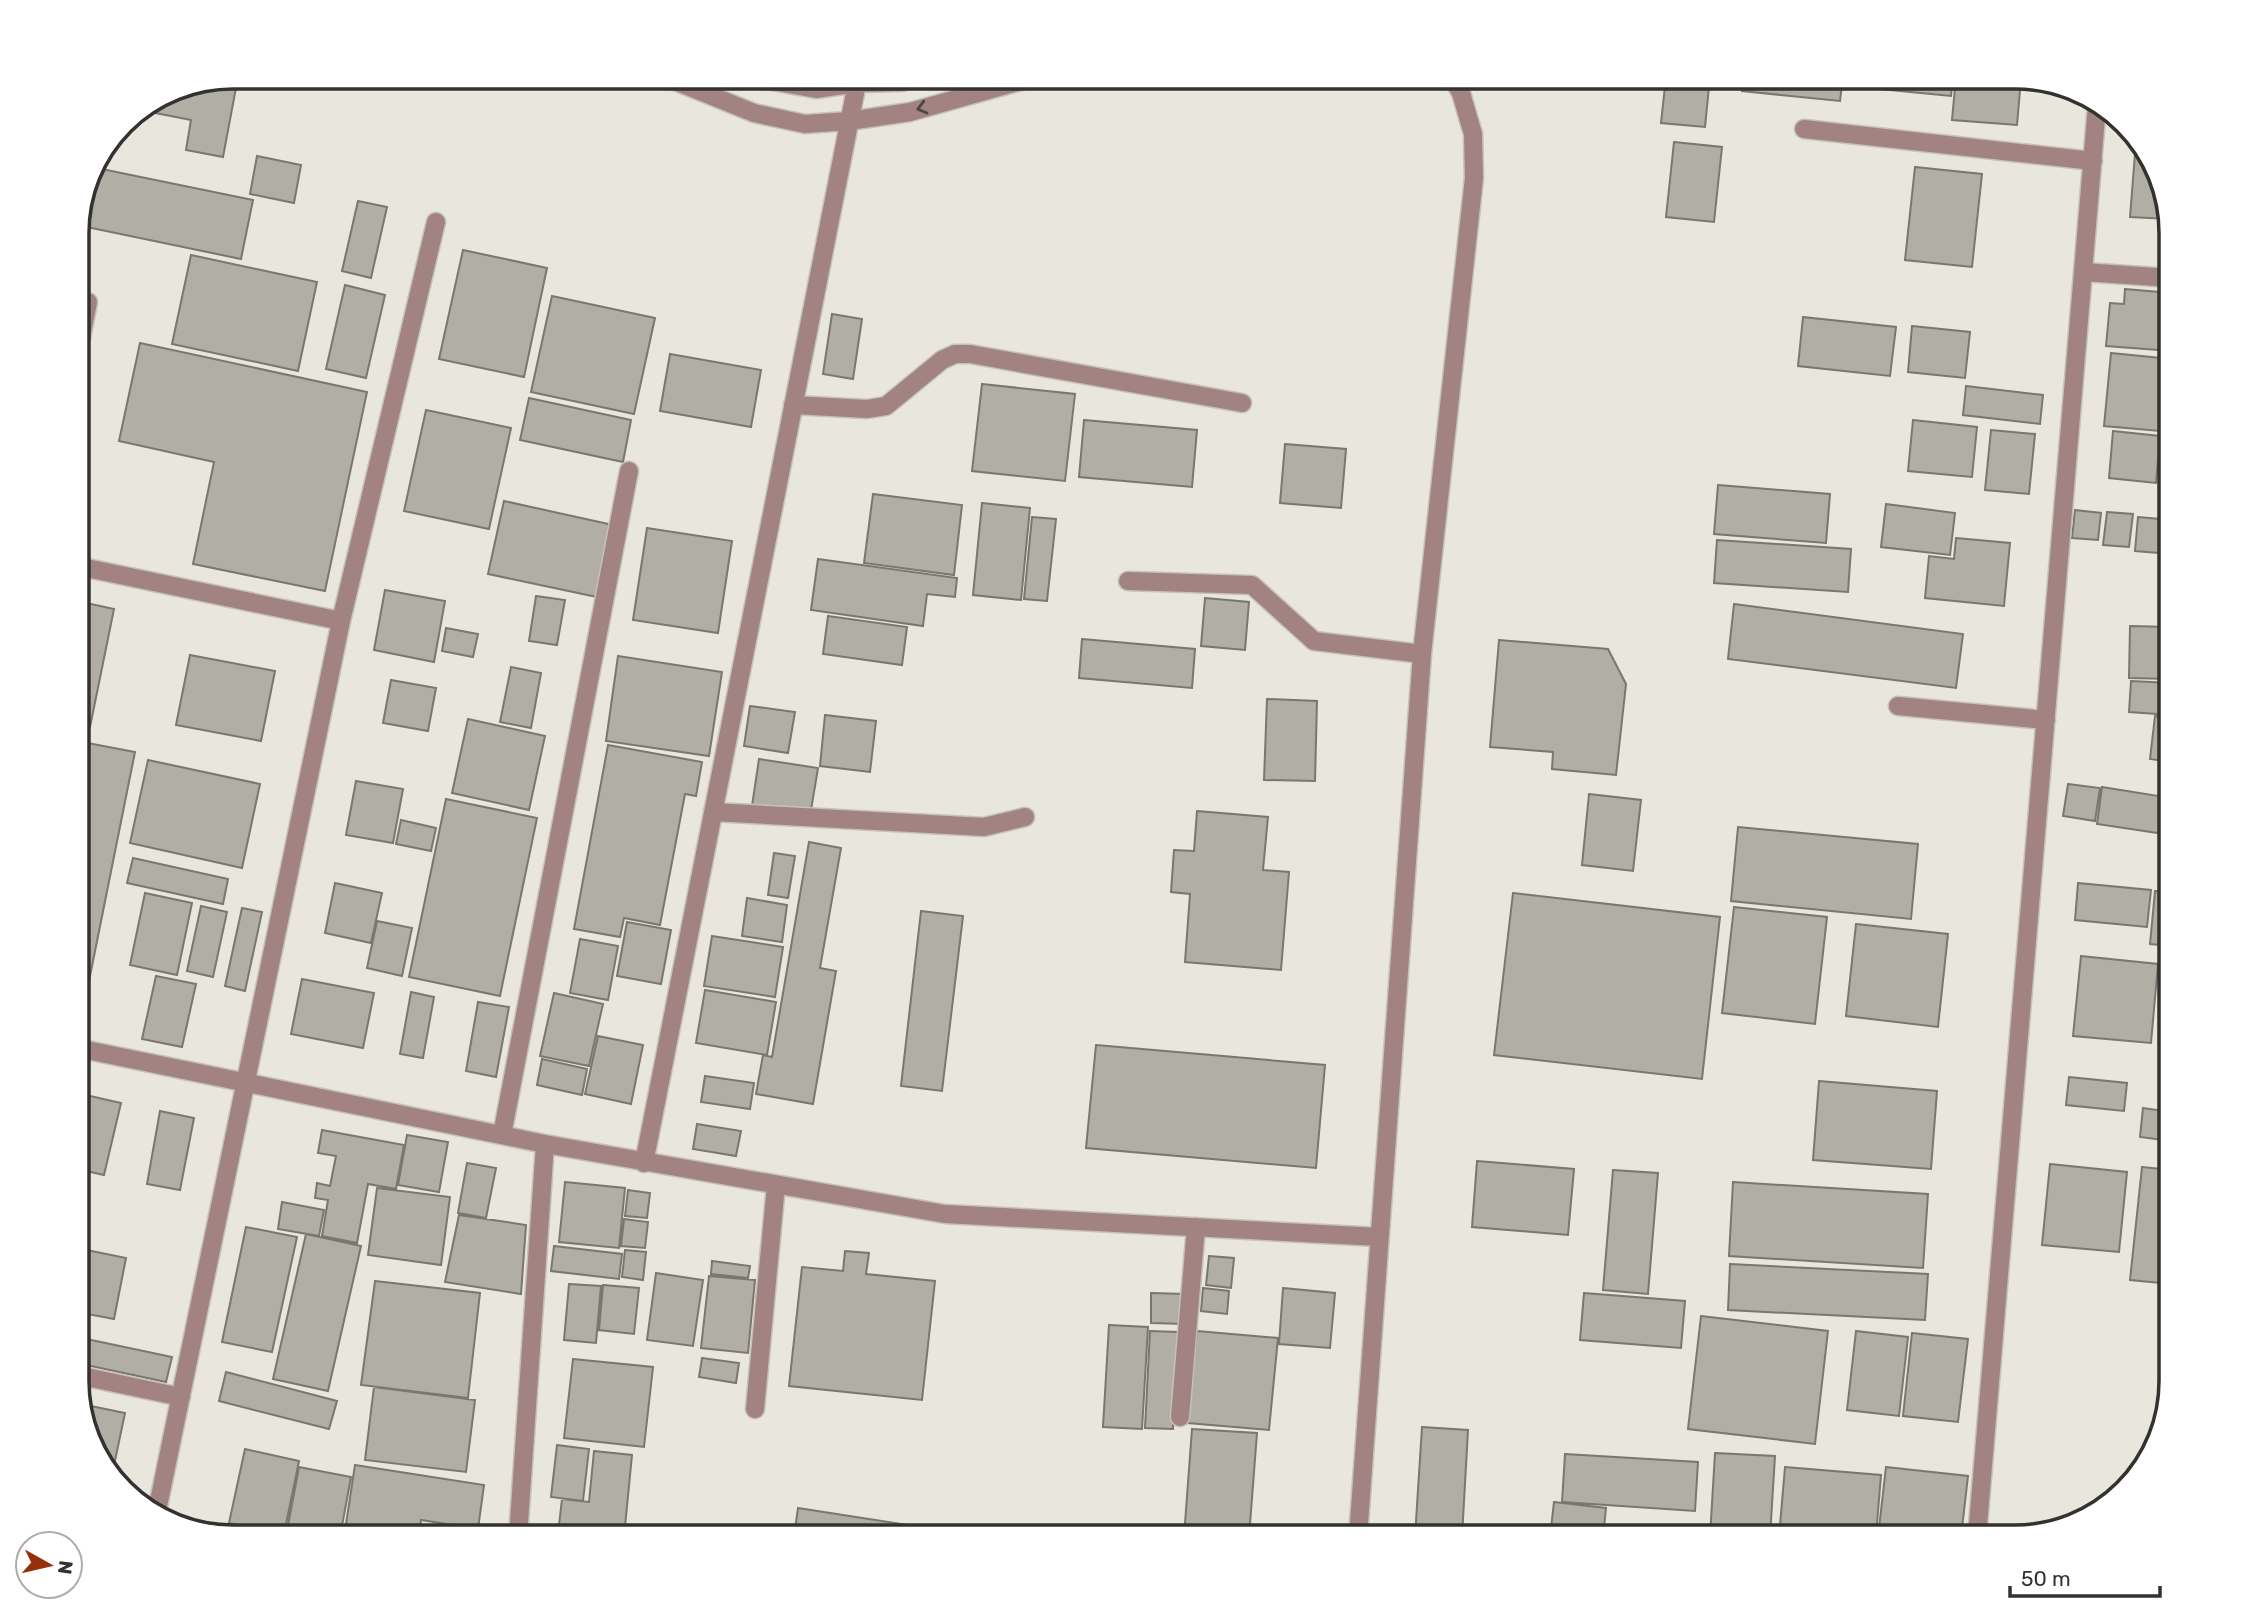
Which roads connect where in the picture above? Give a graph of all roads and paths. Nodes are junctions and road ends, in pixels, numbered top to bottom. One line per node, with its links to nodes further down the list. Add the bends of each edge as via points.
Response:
1 (695, 89): 6 (street, via 754,113 805,124)
2 (856, 89): 6 (street)
3 (992, 89): 6 (street, one-way to 6, via 910,112)
4 (1459, 89): 18 (street, via 1474,134 1474,178)
5 (2097, 115): 8 (street)
6 (849, 121): 13 (street)
7 (1804, 129): 8 (street)
8 (2093, 161): 10 (street)
9 (436, 222): 17 (street)
10 (2083, 272): 11 (street); 20 (street)
11 (2159, 277)
12 (1242, 403): 13 (street, via 955,354 886,406 867,410)
13 (793, 405): 21 (street)
14 (629, 471): 25 (street)
15 (90, 569): 17 (street)
16 (1128, 581): 18 (street, via 1252,584 1314,641)
17 (341, 621): 24 (street)
18 (1422, 654): 30 (street)
19 (1898, 706): 20 (street)
20 (2046, 720): 38 (street)
21 (713, 812): 22 (street, via 984,827); 27 (street)
22 (1025, 817)
23 (90, 1051): 24 (street)
24 (246, 1083): 25 (street); 32 (street)
25 (502, 1135): 26 (street)
26 (545, 1144): 27 (street); 36 (street)
27 (645, 1163): 28 (street)
28 (776, 1185): 29 (street, via 944,1214); 33 (street)
29 (1196, 1227): 30 (street); 34 (street)
30 (1379, 1237): 37 (street)
31 (90, 1378): 32 (street)
32 (181, 1397): 35 (street)
33 (755, 1409)
34 (1180, 1417)
35 (158, 1504)
36 (519, 1525)
37 (1359, 1525)
38 (1979, 1525)

